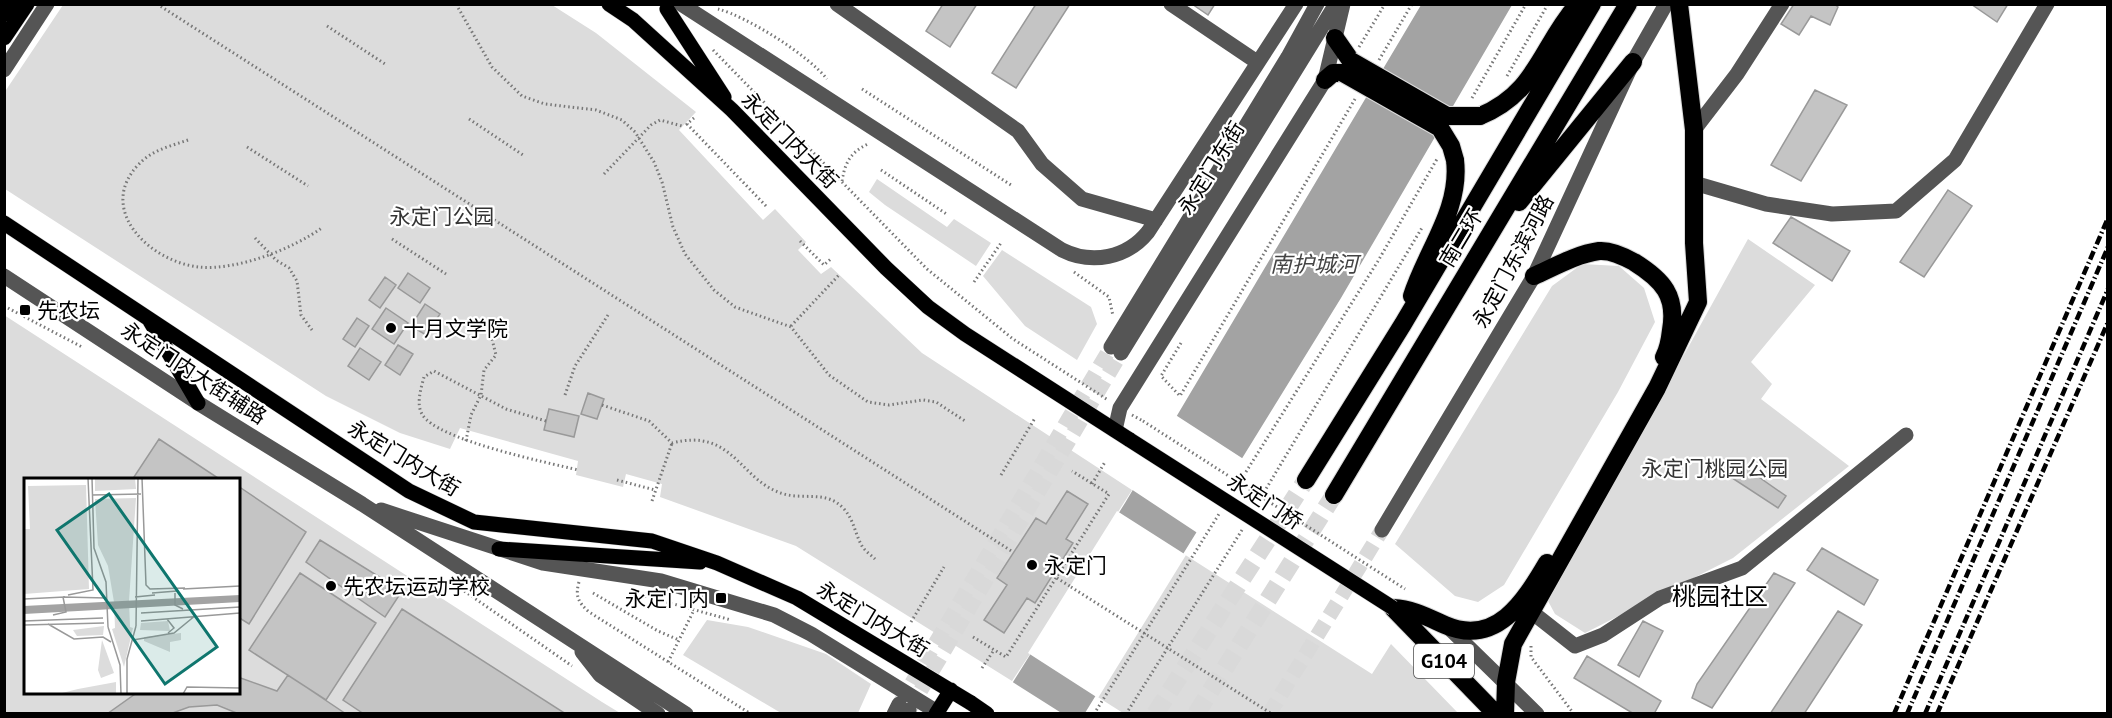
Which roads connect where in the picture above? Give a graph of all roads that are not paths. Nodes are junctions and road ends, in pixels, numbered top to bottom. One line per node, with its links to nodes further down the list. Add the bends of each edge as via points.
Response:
1 (11, 4): 19 (main road)
2 (27, 4): 20 (main road)
3 (47, 4): 25 (street)
4 (609, 4): 27 (main road, 永定门内大街, via 633,20)
5 (837, 4): 30 (street, via 1018,131 1042,164 1082,199)
6 (1171, 4): 22 (street)
7 (1296, 4): 22 (street)
8 (1317, 4): 9 (street, 永定门东街, via 1116,350)
9 (1336, 4)
10 (1344, 4): 21 (street)
11 (1578, 4): 24 (highway, bridge, via 1520,92 1496,110 1447,116)
12 (1592, 4): 36 (highway, 南二环)
13 (1628, 4): 32 (highway, 南二环)
14 (1666, 4): 23 (street, 永定门东滨河路)
15 (1679, 4): 28 (highway)
16 (1782, 4): 28 (street, via 1737,74)
17 (2046, 4): 29 (street, via 1955,160 1896,211 1832,214 1766,204)
18 (670, 6): 27 (main road); 30 (street, via 1070,254 1093,258 1119,254 1138,243)
19 (4, 14)
20 (4, 38)
21 (1335, 38): 24 (highway); 26 (street)
22 (1257, 62): 30 (street)
23 (1633, 62): 32 (highway); 34 (street, 永定门东滨河路)
24 (1347, 67): 26 (highway); 36 (highway, bridge, via 1440,128 1446,159 1457,177 1453,199 1420,268)
25 (4, 70)
26 (1325, 80): 38 (street, via 1120,408)
27 (732, 110): 38 (main road, 永定门内大街, via 928,307)
28 (1694, 130): 29 (highway)
29 (1694, 183): 47 (highway, via 1698,302)
30 (1156, 220)
31 (4, 223): 35 (main road, 永定门内大街)
32 (1477, 255): 41 (highway, 南二环)
33 (4, 276): 37 (street, 永定门内大街辅路)
34 (1534, 276): 43 (street, 永定门东滨河路); 48 (highway, via 1601,251 1626,258 1651,272 1671,299 1674,313 1668,351 1518,607 1496,627 1468,631)
35 (147, 315): 37 (main road); 45 (main road, 永定门内大街, via 409,490 474,522 652,541)
36 (1403, 324): 40 (highway, 南二环)
37 (198, 403): 42 (street, 永定门内大街辅路)
38 (1115, 430): 46 (main road, 永定门桥, bridge)
39 (1906, 435): 47 (street, via 1742,568 1660,598 1603,635 1575,646)
40 (1306, 480)
41 (1334, 495)
42 (362, 504): 44 (street); 49 (street)
43 (1382, 530)
44 (499, 549): 45 (main road); 52 (street, via 543,562 661,581 774,615)
45 (717, 563): 51 (main road, 永定门内大街, via 797,598)
46 (1393, 608): 48 (highway, via 1418,612); 56 (highway, G104)
47 (1539, 618): 50 (highway, via 1513,644)
48 (1447, 626): 50 (street)
49 (575, 642): 53 (street, via 600,675); 54 (street)
50 (1506, 682): 57 (highway); 58 (street)
51 (951, 690): 52 (main road); 55 (main road, bridge)
52 (936, 713)
53 (658, 714)
54 (686, 714)
55 (987, 714)
56 (1496, 714)
57 (1506, 714)
58 (1537, 714)

